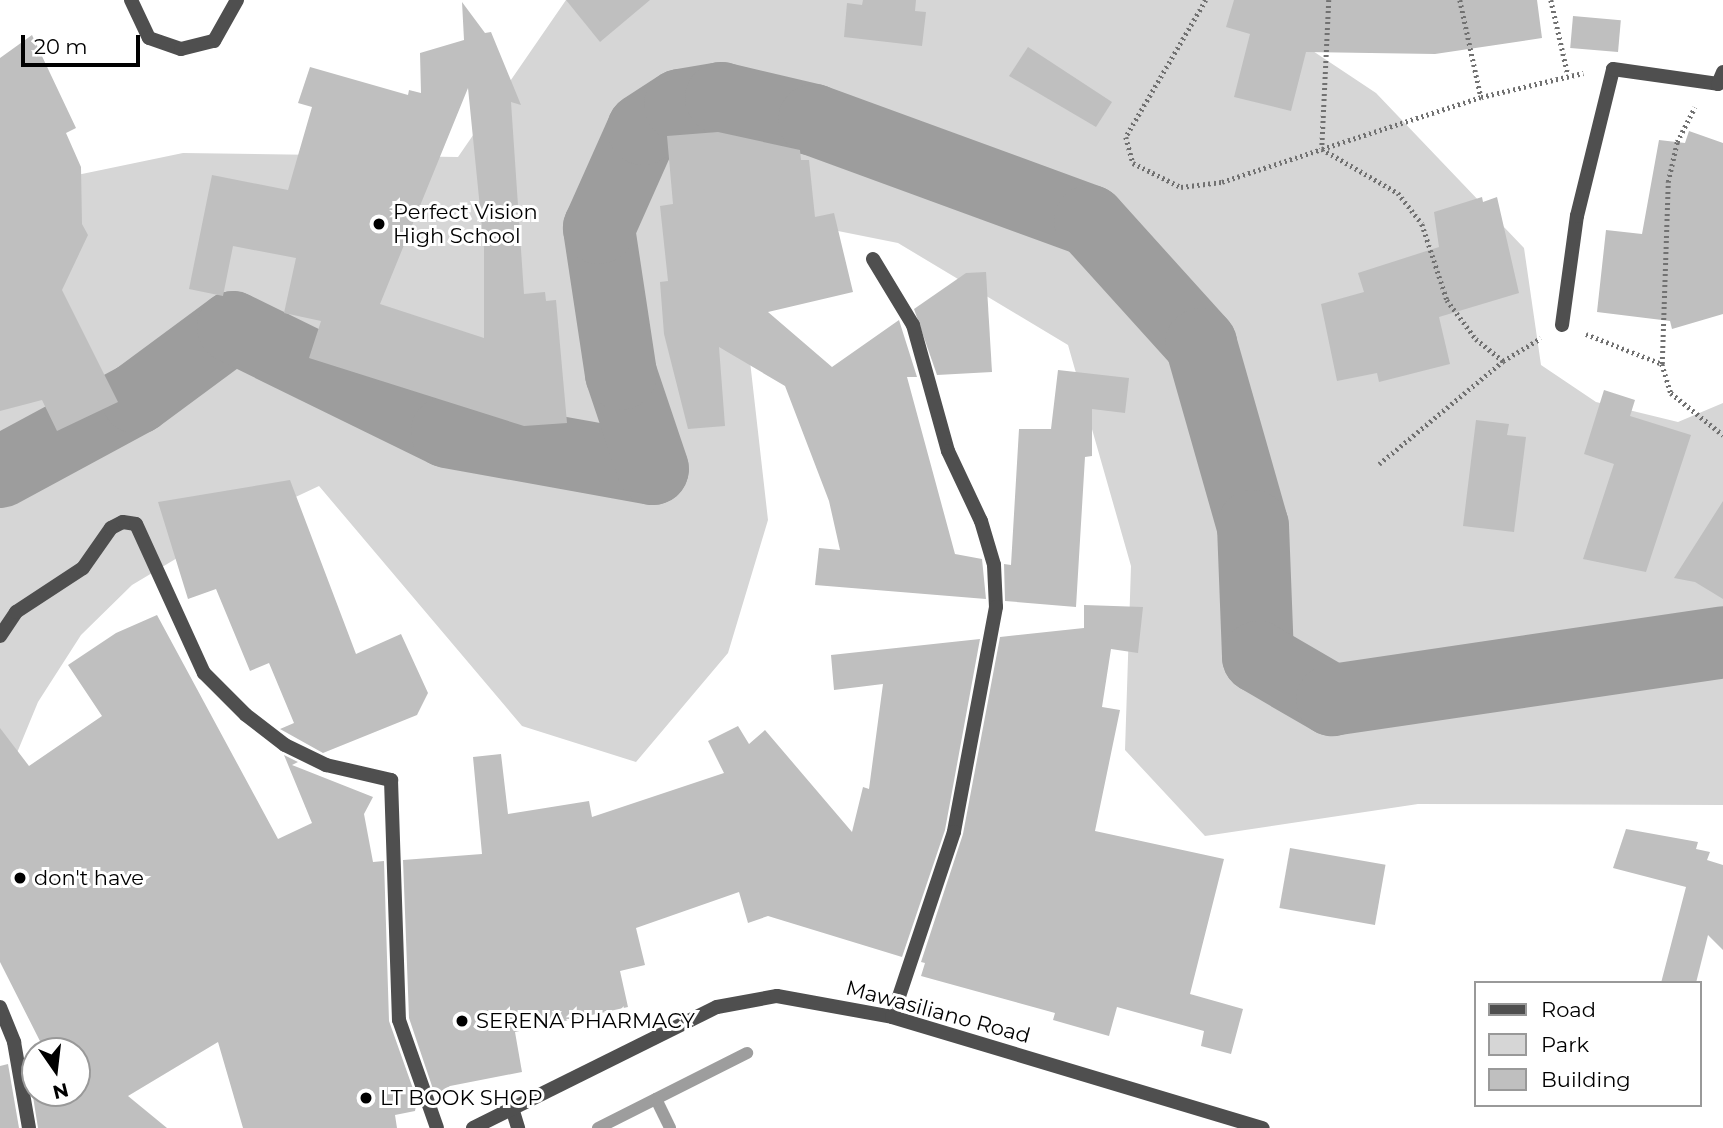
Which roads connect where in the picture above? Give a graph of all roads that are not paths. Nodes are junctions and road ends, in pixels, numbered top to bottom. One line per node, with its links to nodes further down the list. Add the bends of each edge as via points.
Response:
1 (131, 0): 2 (street, via 149,38 181,49 214,41)
2 (237, 0)
3 (1720, 78): 5 (street, via 1614,69 1577,216)
4 (873, 259): 8 (street, via 914,325 948,450 991,554 996,607 954,832)
5 (1563, 325)
6 (0, 636): 11 (street, via 16,612 83,568 111,528 123,522 136,524 204,673 285,745 326,765 391,780 399,1020)
7 (0, 1007): 10 (street, via 14,1042)
8 (892, 1017): 9 (street, Mawasiliano Road, via 777,996 718,1007); 14 (street, Mawasiliano Road)
9 (512, 1108): 12 (street, Mawasiliano Road); 13 (street)
10 (29, 1128)
11 (437, 1128)
12 (473, 1128)
13 (518, 1128)
14 (1263, 1128)

